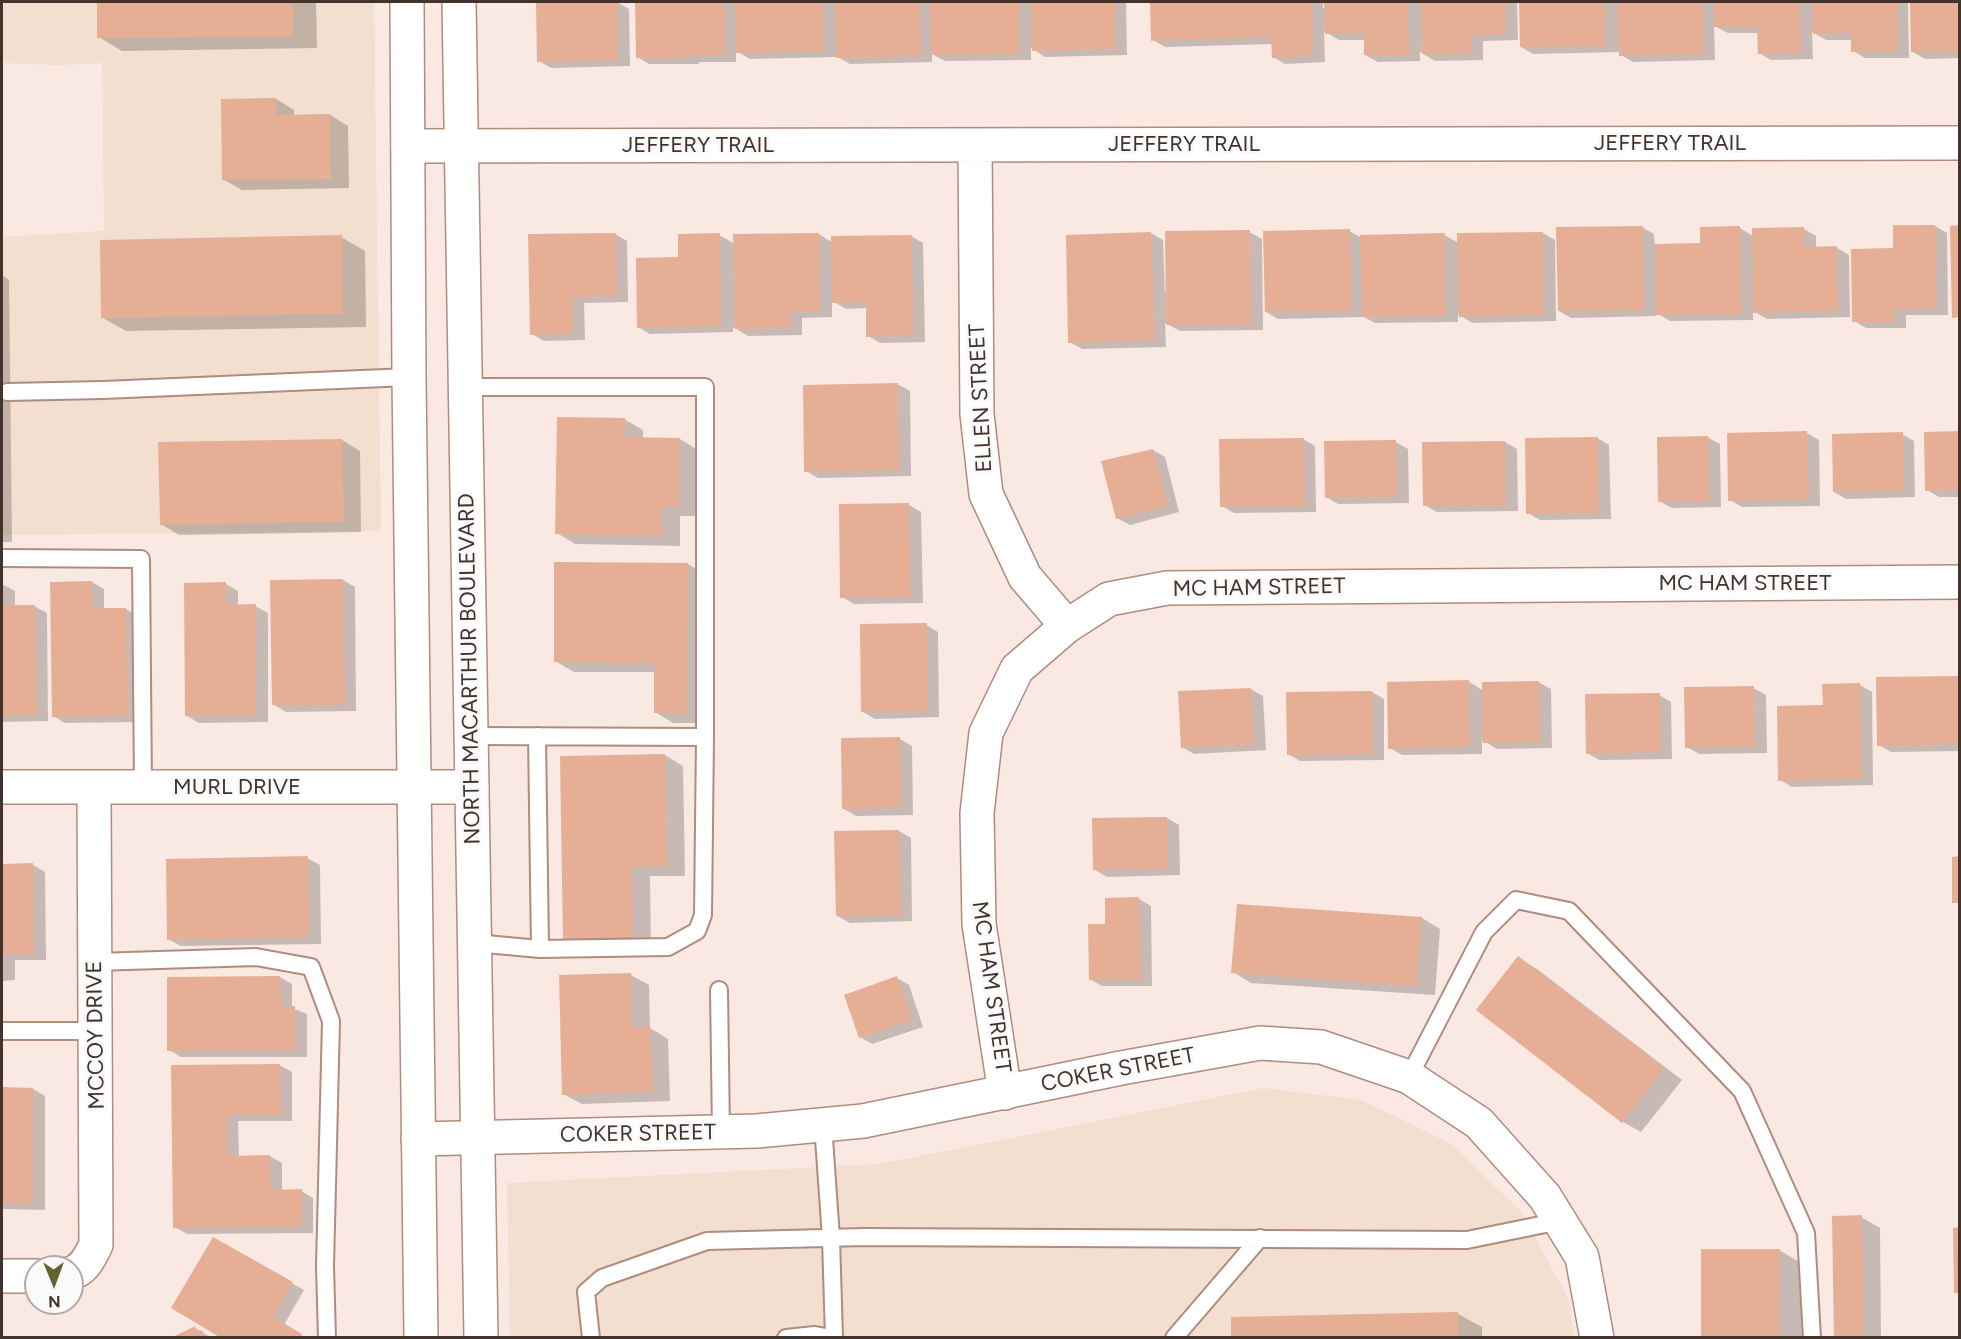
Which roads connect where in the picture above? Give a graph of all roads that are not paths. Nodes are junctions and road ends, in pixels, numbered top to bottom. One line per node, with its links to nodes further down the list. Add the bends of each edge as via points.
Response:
1 (407, 2): 5 (street)
2 (459, 2): 6 (street, NORTH MACARTHUR BOULEVARD)
3 (1959, 143): 4 (street, JEFFERY TRAIL)
4 (975, 145): 6 (street, JEFFERY TRAIL); 12 (street, ELLEN STREET, via 977,414 986,494 1025,577)
5 (408, 146): 6 (street, JEFFERY TRAIL); 7 (street)
6 (461, 147): 8 (street, NORTH MACARTHUR BOULEVARD)
7 (409, 377): 9 (lane); 19 (street)
8 (465, 387): 13 (street, NORTH MACARTHUR BOULEVARD); 15 (lane, via 705,387)
9 (7, 392)
10 (2, 558): 18 (lane, via 141,559)
11 (1959, 582): 12 (street, MC HAM STREET, via 1167,588 1109,599)
12 (1067, 626): 28 (street, MC HAM STREET, via 1017,669 986,733 977,813 979,924)
13 (472, 736): 14 (lane); 20 (street, NORTH MACARTHUR BOULEVARD)
14 (537, 736): 15 (lane); 22 (lane)
15 (705, 737): 22 (lane, via 703,915 697,931 668,947)
16 (2, 787): 17 (street, MURL DRIVE)
17 (94, 788): 18 (street, MURL DRIVE); 23 (street, MCCOY DRIVE)
18 (143, 788): 19 (street, MURL DRIVE)
19 (414, 788): 20 (street, MURL DRIVE); 32 (street)
20 (472, 788): 21 (street, NORTH MACARTHUR BOULEVARD)
21 (475, 943): 22 (lane); 31 (street, NORTH MACARTHUR BOULEVARD)
22 (540, 949)
23 (95, 962): 25 (street, MCCOY DRIVE); 39 (lane, via 256,957 311,967 331,1021)
24 (720, 990): 30 (lane)
25 (96, 1031): 26 (lane); 36 (street, MCCOY DRIVE, via 96,1245)
26 (2, 1032)
27 (1409, 1077): 28 (street, COKER STREET, via 1321,1047 1260,1043); 33 (street, COKER STREET, via 1479,1123 1545,1197); 47 (lane, via 1484,932 1516,900 1569,911 1742,1091 1806,1233)
28 (1005, 1093): 29 (street, COKER STREET, via 862,1121)
29 (823, 1124): 30 (street, COKER STREET); 34 (lane)
30 (721, 1131): 31 (street, COKER STREET)
31 (478, 1137): 32 (street, COKER STREET); 41 (street, NORTH MACARTHUR BOULEVARD)
32 (418, 1139): 40 (street)
33 (1560, 1221): 35 (lane, via 1467,1240); 46 (street, COKER STREET, via 1582,1257)
34 (831, 1238): 35 (lane); 42 (lane, via 707,1241 602,1278 586,1292); 44 (lane)
35 (1260, 1238): 45 (lane)
36 (84, 1264)
37 (2, 1276): 38 (street)
38 (24, 1276)
39 (327, 1338)
40 (421, 1338)
41 (481, 1338)
42 (591, 1338)
43 (786, 1338): 44 (lane)
44 (832, 1338)
45 (1174, 1338)
46 (1597, 1338)
47 (1812, 1338)

